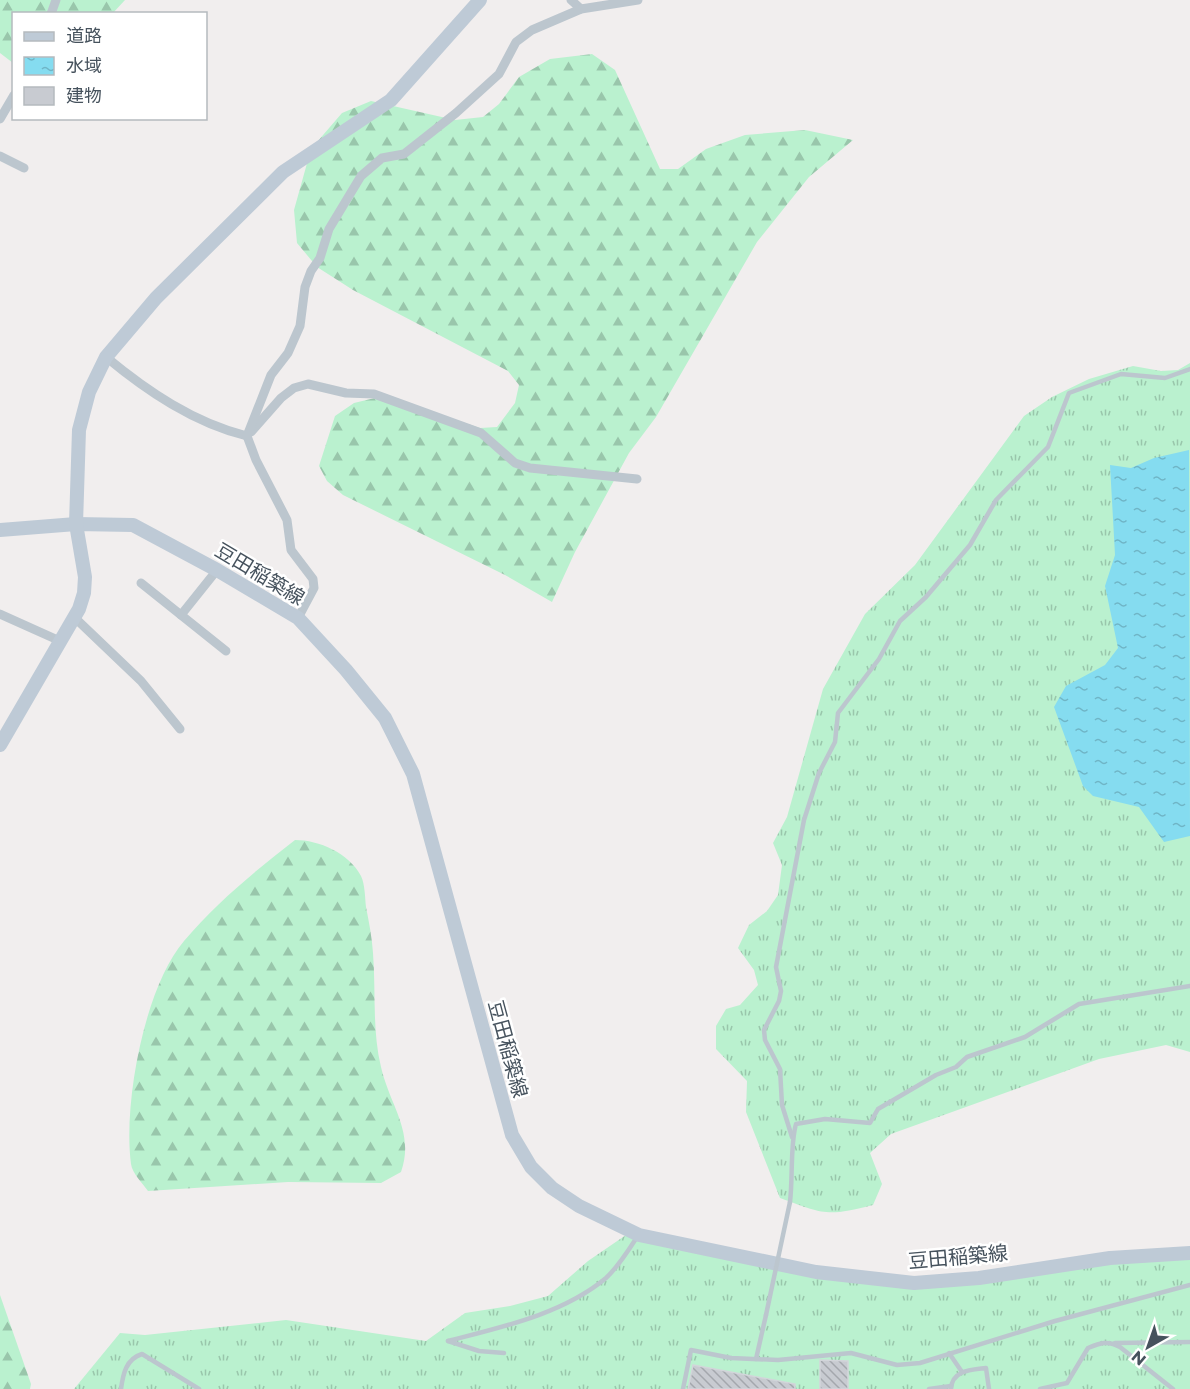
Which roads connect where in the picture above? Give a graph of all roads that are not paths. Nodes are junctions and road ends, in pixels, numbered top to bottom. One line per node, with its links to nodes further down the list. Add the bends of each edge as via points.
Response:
1 (480, 0): 9 (main road, via 391,99 283,172 156,298)
2 (571, 0): 4 (street)
3 (638, 0): 4 (street)
4 (581, 9): 11 (street, via 523,36 499,74 456,113 404,154 382,158 361,176 329,229 306,287 300,326 271,375)
5 (12, 99): 6 (street)
6 (0, 119)
7 (0, 156): 8 (street)
8 (24, 168)
9 (106, 357): 11 (street, via 178,407 221,430); 13 (main road, via 89,392 79,430)
10 (1190, 369): 26 (lane, via 1166,378 1121,374 1069,393 1048,447 996,500 970,545 900,621 879,659 838,713 835,742 819,773 804,820 776,967 781,991 764,1030 780,1069 782,1105)
11 (247, 436): 12 (street, via 281,398 308,384 346,393 374,394 481,433 508,459 530,468); 20 (street, via 287,520 291,550 314,579 314,588)
12 (637, 478)
13 (76, 524): 14 (main road, 豆田稲築線); 15 (main road, 豆田稲築線, via 133,525); 19 (main road, via 85,577 84,593)
14 (0, 530)
15 (217, 570): 18 (street); 20 (main road, 豆田稲築線)
16 (141, 583): 18 (street)
17 (0, 614): 21 (street)
18 (181, 615): 22 (street)
19 (74, 617): 21 (main road); 23 (street, via 141,681)
20 (298, 618): 27 (main road, 豆田稲築線, via 385,718 413,774 512,1135 531,1167 552,1188 579,1206)
21 (60, 641): 24 (main road)
22 (226, 651)
23 (180, 729)
24 (0, 745)
25 (1190, 986): 26 (lane, via 1079,1004 1025,1037 967,1057 956,1067 878,1109 870,1123 810,1120 796,1124)
26 (792, 1137): 34 (lane, bridge, via 794,1170 790,1202)
27 (639, 1235): 28 (main road, 豆田稲築線, via 816,1272 914,1283 979,1278 1110,1258); 32 (lane, via 606,1277 569,1302 510,1325 448,1341 479,1351)
28 (1190, 1253)
29 (1190, 1284): 33 (lane)
30 (1113, 1342): 31 (lane); 42 (lane, via 1088,1347 1067,1383); 43 (lane)
31 (1190, 1342)
32 (504, 1353)
33 (949, 1353): 34 (lane, via 920,1363 897,1365 851,1353); 35 (lane)
34 (756, 1359): 39 (lane, via 691,1350)
35 (962, 1372): 36 (lane); 41 (lane, via 986,1368)
36 (951, 1388): 40 (lane)
37 (121, 1389): 38 (lane, via 127,1365 134,1356 142,1354)
38 (199, 1389)
39 (683, 1389)
40 (929, 1389)
41 (988, 1389)
42 (1040, 1389)
43 (1173, 1389)

